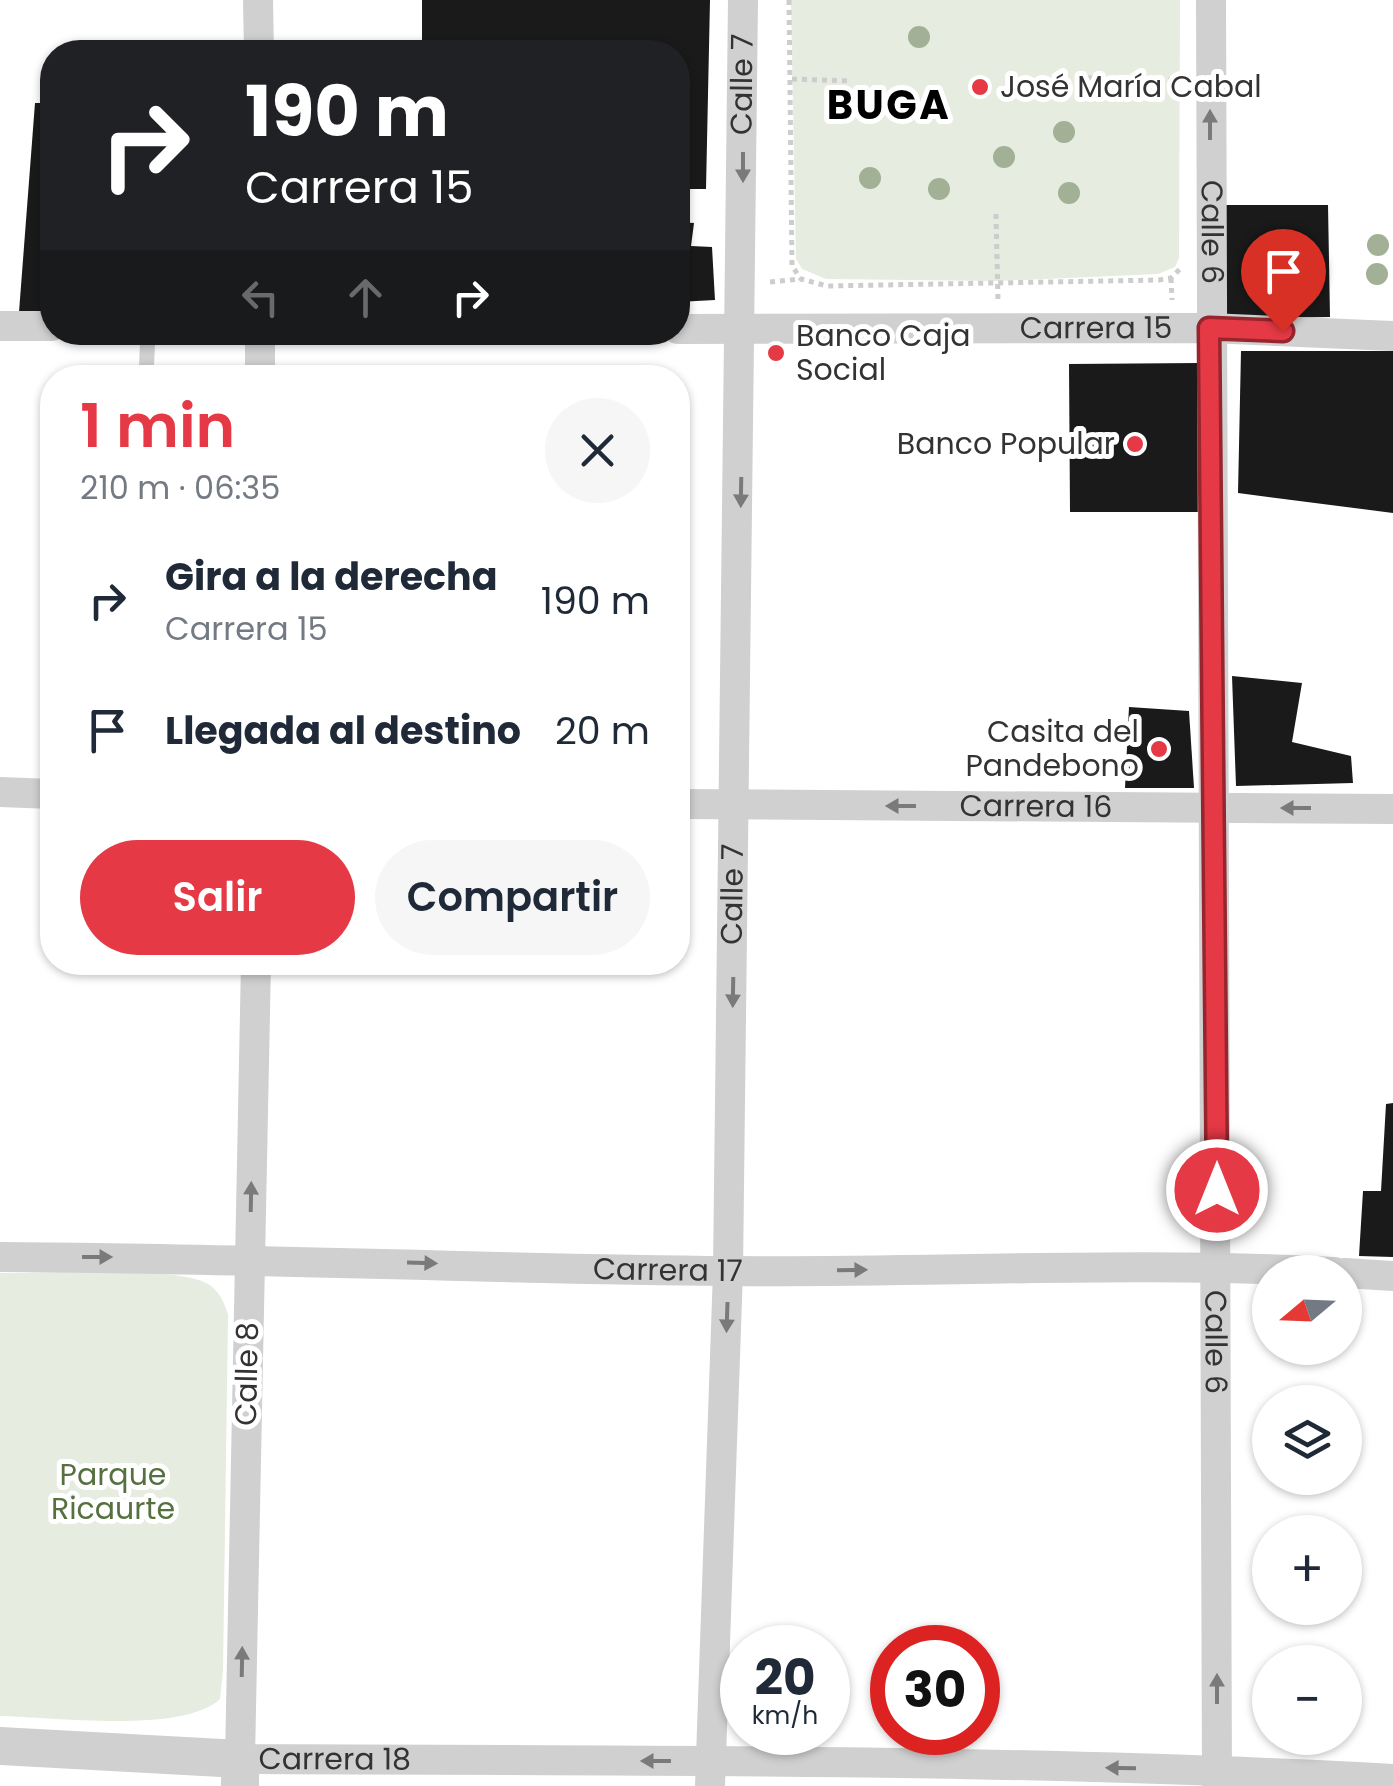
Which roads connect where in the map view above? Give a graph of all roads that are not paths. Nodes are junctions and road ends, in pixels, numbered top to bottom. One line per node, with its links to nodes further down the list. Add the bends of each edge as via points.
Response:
1 (258, 0): 4 (street)
2 (744, 0): 9 (street, Calle 7, one-way to 9)
3 (1210, 0): 7 (street, Calle 6, one-way to 3)
4 (259, 40)
5 (0, 326): 6 (street)
6 (40, 326)
7 (1209, 328): 9 (street, Carrera 15); 10 (street, Carrera 15); 15 (street, Calle 6)
8 (690, 329): 9 (street, Carrera 15)
9 (743, 330): 14 (street, Calle 7, one-way to 14)
10 (1393, 336)
11 (0, 792): 12 (street)
12 (40, 794)
13 (690, 804): 14 (street, Carrera 16)
14 (736, 805): 15 (street, Carrera 16, one-way to 14); 22 (street, Calle 7, one-way to 22)
15 (1216, 807): 16 (street, Carrera 16, one-way to 15); 20 (street, Calle 6)
16 (1393, 809)
17 (256, 975): 19 (street, Calle 8, one-way to 17)
18 (0, 1257): 19 (street, Carrera 17, one-way to 19)
19 (249, 1258): 22 (street, Carrera 17, one-way to 22); 27 (street, Calle 8, one-way to 19)
20 (1217, 1266): 21 (street, Carrera 17); 22 (street, Carrera 17, one-way to 20); 30 (street, Calle 6, one-way to 20)
21 (1252, 1268)
22 (728, 1271): 28 (street, Calle 7, one-way to 28)
23 (1362, 1274): 24 (street)
24 (1393, 1276)
25 (0, 1746): 26 (street, Carrera 18)
26 (199, 1771): 27 (street, Carrera 18)
27 (240, 1773): 28 (street, Carrera 18, one-way to 27)
28 (710, 1773): 29 (street, Carrera 18)
29 (935, 1775): 30 (street, Carrera 18, one-way to 29)
30 (1217, 1778): 31 (street, Carrera 18)
31 (1393, 1779)

